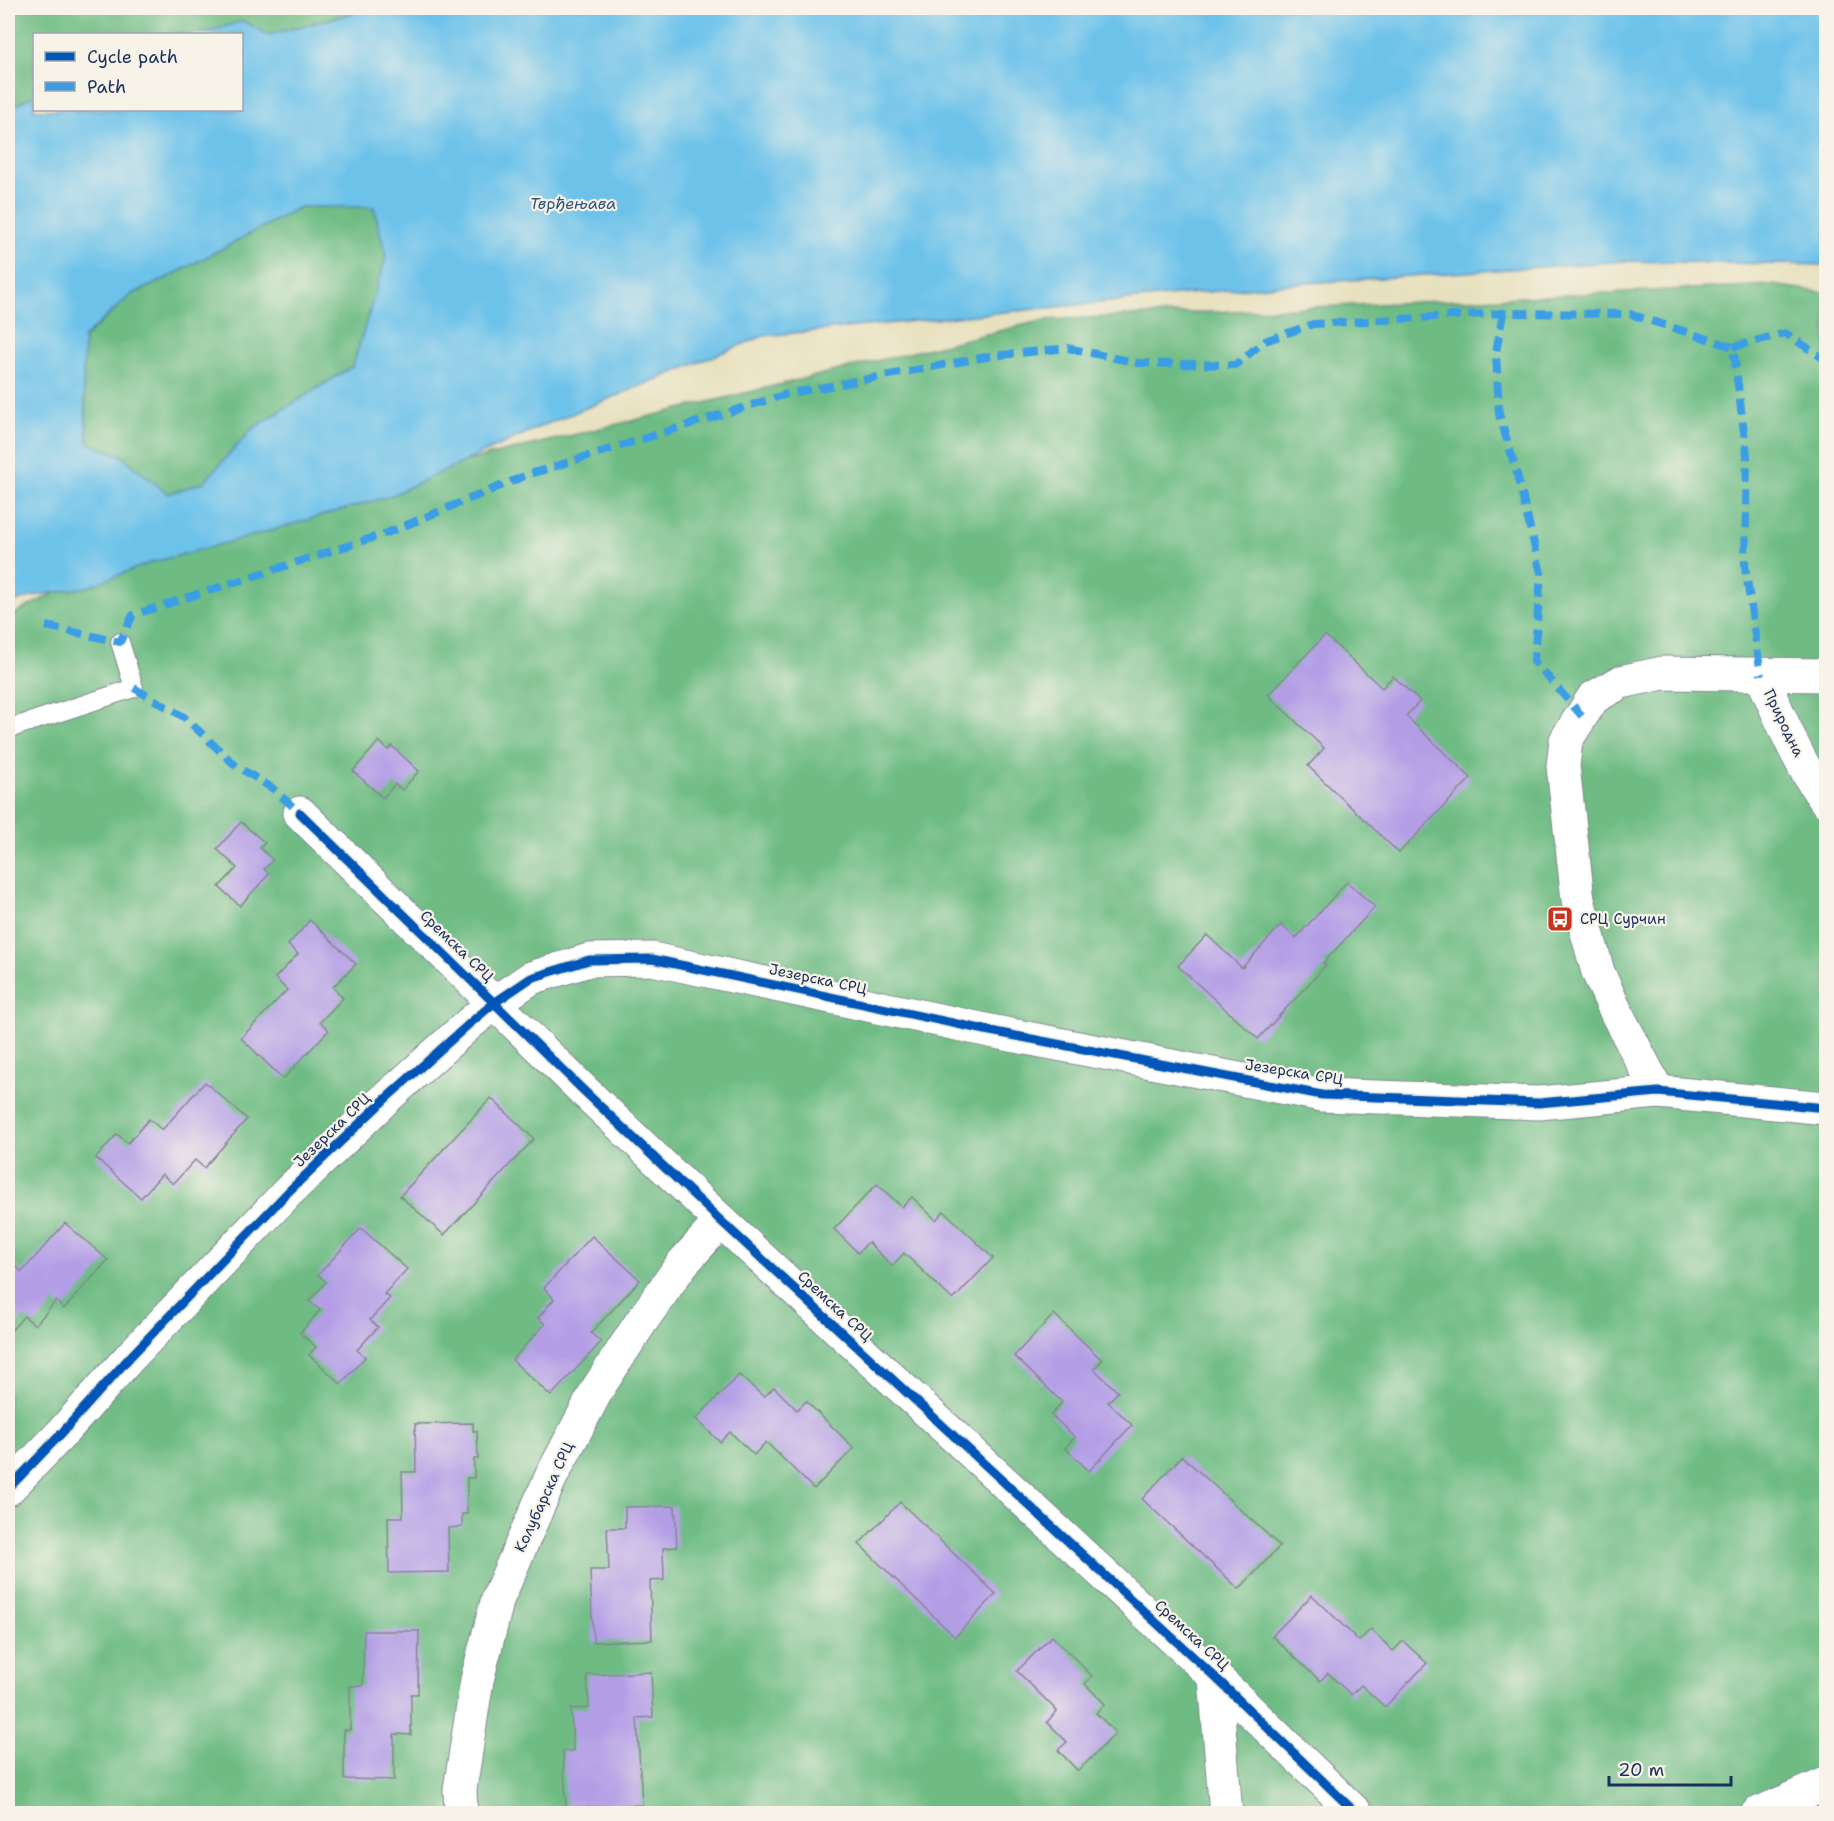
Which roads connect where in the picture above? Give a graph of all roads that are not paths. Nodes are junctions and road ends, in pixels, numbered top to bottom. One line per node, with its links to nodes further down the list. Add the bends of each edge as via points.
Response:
1 (120, 642): 4 (lane, via 134,688)
2 (1761, 675): 3 (street); 5 (street, Природна, via 1794,746); 8 (street, via 1664,673 1621,682 1593,698 1566,740 1563,766 1578,900 1598,972)
3 (1827, 675)
4 (8, 729)
5 (1827, 801)
6 (300, 813): 7 (street, Сремска СРЦ)
7 (494, 1003): 8 (street, Језерска СРЦ, via 531,978 589,960 652,959 990,1031 1322,1095 1539,1103); 10 (street, Сремска СРЦ); 11 (street, Језерска СРЦ, via 287,1193)
8 (1658, 1092): 9 (street, Језерска СРЦ)
9 (1827, 1108)
10 (722, 1221): 12 (street, Сремска СРЦ); 14 (street, Колубарска СРЦ, via 682,1264 598,1388 551,1477 498,1598 477,1680 460,1789)
11 (8, 1489)
12 (1215, 1677): 15 (street); 16 (street, Сремска СРЦ)
13 (1827, 1784): 17 (street)
14 (460, 1814)
15 (1226, 1814)
16 (1357, 1814)
17 (1757, 1814)

